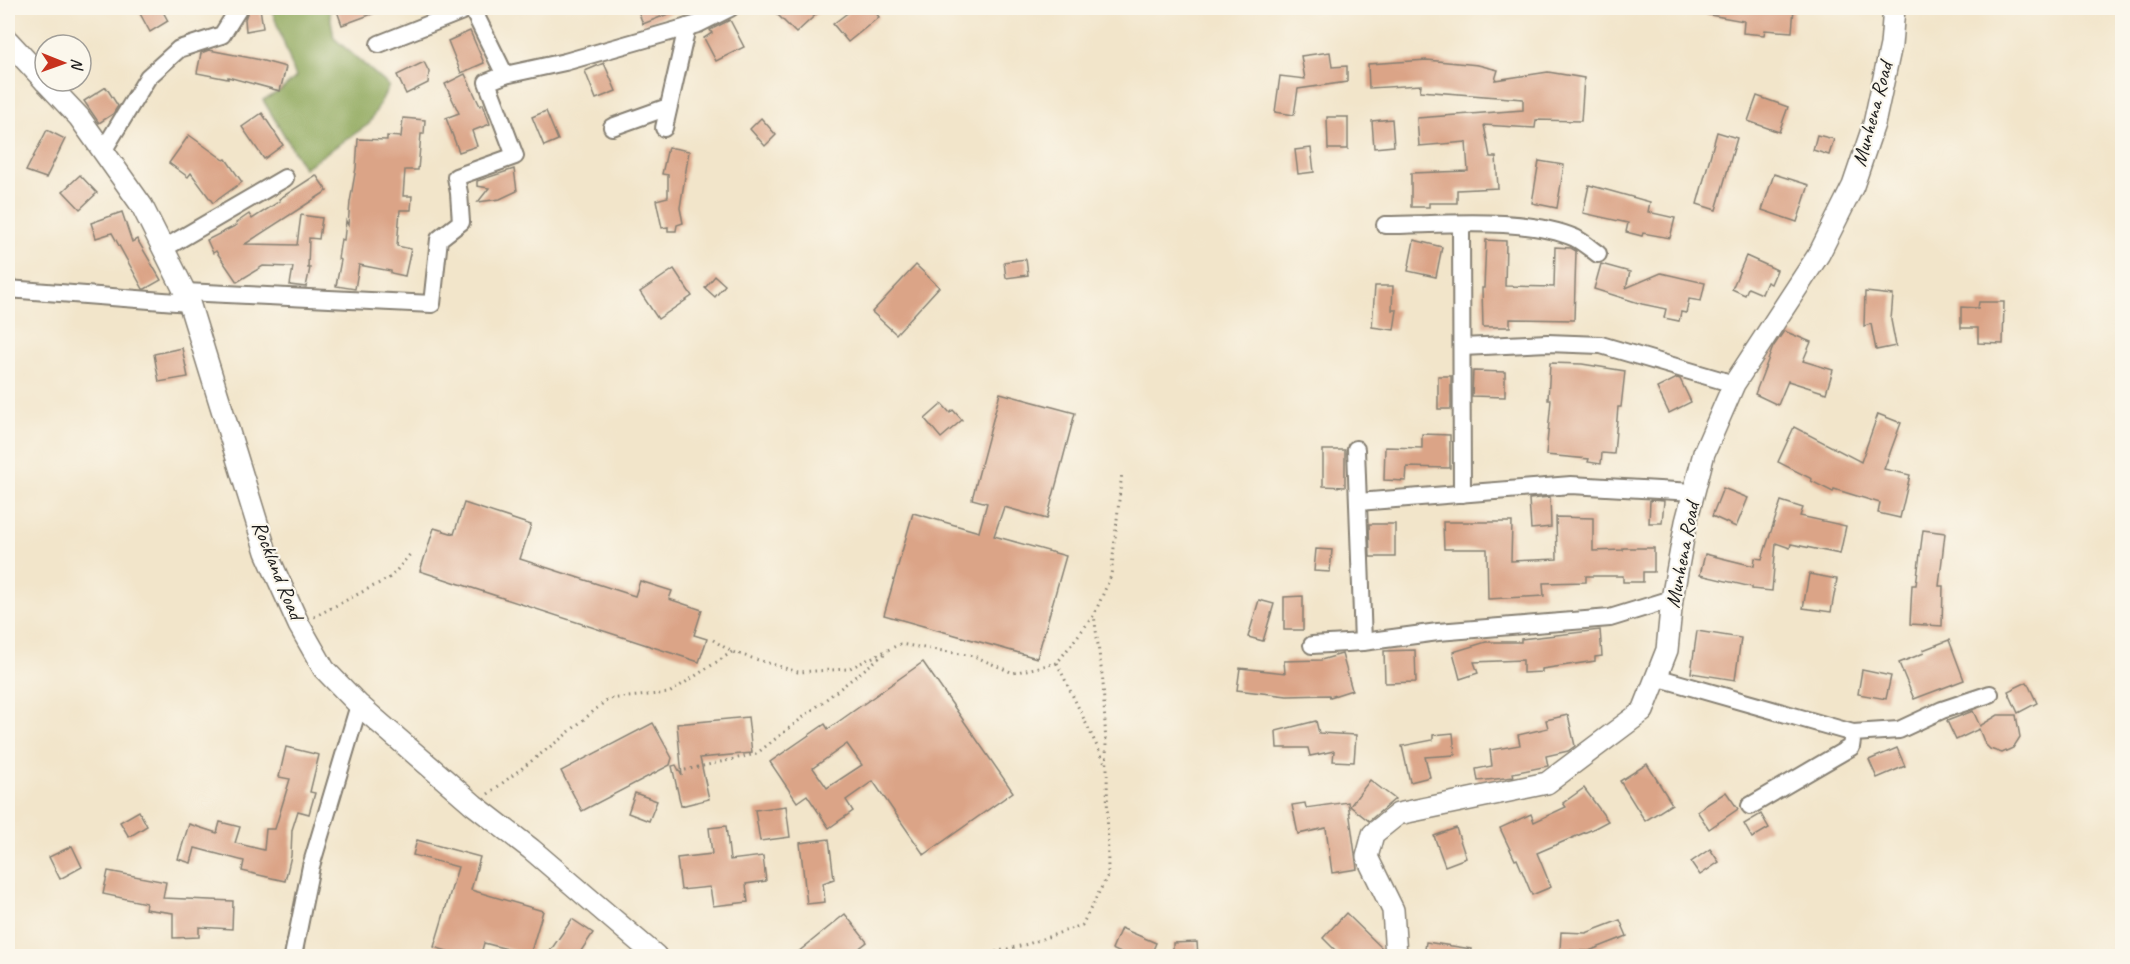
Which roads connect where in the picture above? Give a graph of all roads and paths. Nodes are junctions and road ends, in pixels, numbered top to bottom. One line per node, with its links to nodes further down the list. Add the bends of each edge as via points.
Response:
1 (238, 8): 14 (street, via 222,35 179,49 148,77)
2 (471, 8): 7 (street); 9 (street)
3 (730, 8): 5 (street)
4 (1894, 8): 23 (street, Munhena Road, via 1891,45 1874,123 1853,186 1819,254)
5 (687, 27): 9 (street); 11 (street)
6 (8, 41): 8 (street, Rockland Road)
7 (379, 44)
8 (33, 68)
9 (505, 75): 21 (street, via 487,82 515,156 456,177 461,222 439,239 432,304)
10 (56, 93): 14 (street, Rockland Road)
11 (668, 107): 12 (street); 13 (street)
12 (612, 127)
13 (664, 128)
14 (103, 151): 18 (street, Rockland Road, via 142,206)
15 (285, 177): 18 (street)
16 (1385, 225): 17 (street)
17 (1461, 225): 19 (street, via 1509,224 1544,229 1576,239); 22 (street)
18 (164, 249): 21 (street, Rockland Road)
19 (1598, 254)
20 (8, 289): 21 (street)
21 (187, 297): 32 (street, Rockland Road, via 266,552)
22 (1462, 347): 23 (street, via 1601,345); 27 (street)
23 (1734, 384): 26 (street, Munhena Road, via 1704,453)
24 (1356, 449): 28 (street)
25 (1122, 472): 31 (path, via 1111,576)
26 (1694, 492): 27 (street, via 1571,485); 30 (street, Munhena Road)
27 (1462, 494): 28 (street)
28 (1358, 502): 34 (street)
29 (412, 552): 32 (path, via 391,576)
30 (1671, 599): 34 (street, via 1610,618); 39 (street, Munhena Road, via 1667,650)
31 (1094, 615): 38 (path); 43 (path, via 1103,682)
32 (299, 625): 41 (street, Rockland Road, via 324,669)
33 (713, 640): 37 (path)
34 (1363, 642): 35 (street)
35 (1312, 645)
36 (895, 646): 37 (path, via 848,669 798,672); 38 (path, via 974,656 1013,674); 44 (path, via 756,754)
37 (732, 652): 45 (path, via 669,693 608,699)
38 (1057, 663): 43 (path)
39 (1656, 677): 42 (street); 50 (street, Munhena Road, via 1643,711 1547,783 1398,814 1373,834 1367,857 1393,910)
40 (1990, 694): 42 (street, via 1899,730)
41 (359, 705): 45 (street, Rockland Road); 47 (street, via 311,866)
42 (1853, 733): 46 (street, via 1851,747)
43 (1107, 768): 49 (path, via 1108,875 1082,925)
44 (685, 770)
45 (474, 805): 48 (street, Rockland Road)
46 (1750, 806)
47 (293, 957)
48 (656, 957)
49 (978, 957)
50 (1396, 957)

